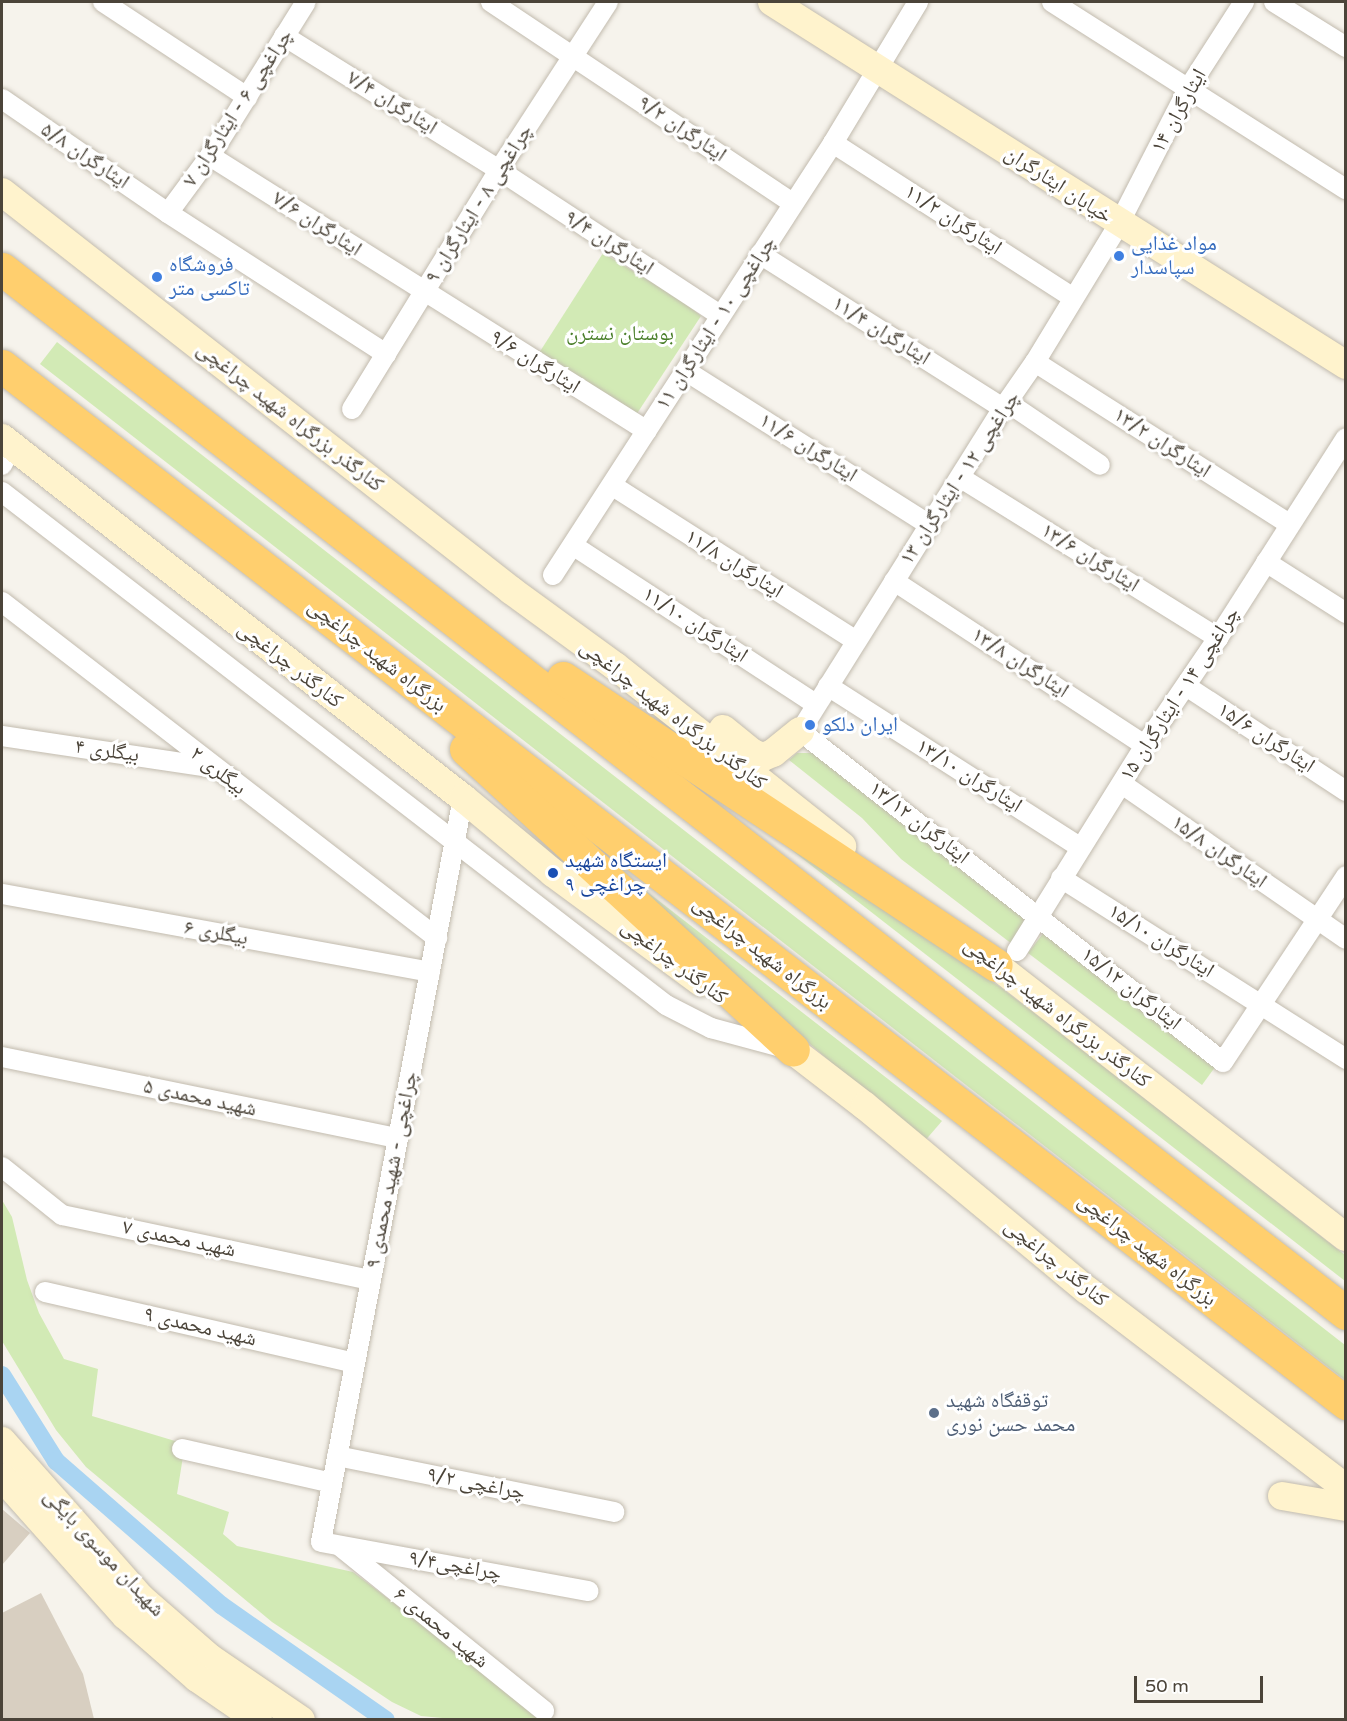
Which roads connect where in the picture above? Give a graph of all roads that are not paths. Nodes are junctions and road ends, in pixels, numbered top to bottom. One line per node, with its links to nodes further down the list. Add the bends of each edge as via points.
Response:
1 (103, 2): 15 (street)
2 (306, 2): 10 (street, چراغچی ۶ - ایثارگران ۷)
3 (491, 2): 12 (street, ایثارگران ۹/۲)
4 (608, 2): 12 (street, چراغچی ۸ - ایثارگران ۹)
5 (772, 2): 13 (main road, خیابان ایثارگران)
6 (918, 2): 13 (street, چراغچی ۱۰ - ایثارگران ۱۱)
7 (1052, 2): 14 (street)
8 (1244, 2): 14 (street, ایثارگران ۱۴)
9 (1274, 2): 11 (street)
10 (284, 36): 15 (street, چراغچی ۶ - ایثارگران ۷); 19 (street, ایثارگران ۷/۴)
11 (1346, 47)
12 (572, 56): 19 (street, چراغچی ۸ - ایثارگران ۹); 22 (street, ایثارگران ۹/۲)
13 (879, 70): 17 (street, چراغچی ۱۰ - ایثارگران ۱۱); 24 (main road, خیابان ایثارگران)
14 (1188, 89): 20 (street); 24 (street, ایثارگران ۱۴)
15 (247, 97): 18 (street, چراغچی ۶ - ایثارگران ۷)
16 (2, 99): 23 (street, ایثارگران ۵/۸)
17 (833, 143): 22 (street, چراغچی ۱۰ - ایثارگران ۱۱); 29 (street, ایثارگران ۱۱/۲)
18 (210, 156): 23 (street, چراغچی ۶ - ایثارگران ۷); 28 (street, ایثارگران ۷/۶)
19 (499, 170): 28 (street, چراغچی ۸ - ایثارگران ۹); 30 (street, ایثارگران ۹/۴)
20 (1346, 189)
21 (2, 192): 60 (main road, کنارگذر بزرگراه شهید چراغچی)
22 (792, 203): 25 (street, چراغچی ۱۰ - ایثارگران ۱۱)
23 (168, 213): 32 (street, ایثارگران ۵/۸)
24 (1119, 224): 29 (street, چراغچی ۱۲ - ایثارگران ۱۳); 34 (main road, خیابان ایثارگران)
25 (760, 254): 30 (street, چراغچی ۱۰ - ایثارگران ۱۱); 37 (street, ایثارگران ۱۱/۴)
26 (2, 255): 31 (highway)
27 (2, 269): 31 (highway)
28 (424, 293): 32 (street, چراغچی ۸ - ایثارگران ۹); 39 (street, ایثارگران ۹/۶)
29 (1072, 297): 33 (street, چراغچی ۱۲ - ایثارگران ۱۳)
30 (720, 315): 36 (street, چراغچی ۱۰ - ایثارگران ۱۱)
31 (87, 333): 48 (highway)
32 (387, 354): 38 (street, چراغچی ۸ - ایثارگران ۹)
33 (1035, 362): 37 (street, چراغچی ۱۲ - ایثارگران ۱۳); 46 (street, ایثارگران ۱۳/۲)
34 (1346, 365)
35 (2, 368): 54 (highway, بزرگراه شهید چراغچی)
36 (686, 371): 39 (street, چراغچی ۱۰ - ایثارگران ۱۱); 47 (street, ایثارگران ۱۱/۶)
37 (1005, 405): 42 (street, ایثارگران ۱۱/۴); 43 (street, چراغچی ۱۲ - ایثارگران ۱۳)
38 (352, 408)
39 (646, 431): 44 (street, چراغچی ۱۰ - ایثارگران ۱۱)
40 (1346, 438): 46 (street, چراغچی ۱۴ - ایثارگران ۱۵)
41 (5, 450): 68 (main road, کنارگذر چراغچی)
42 (1100, 465)
43 (961, 478): 47 (street, چراغچی ۱۲ - ایثارگران ۱۳); 56 (street, ایثارگران ۱۳/۶)
44 (613, 486): 49 (street, چراغچی ۱۰ - ایثارگران ۱۱); 57 (street, ایثارگران ۱۱/۸)
45 (2, 492): 69 (street)
46 (1289, 524): 50 (street, چراغچی ۱۴ - ایثارگران ۱۵)
47 (930, 525): 52 (street, چراغچی ۱۲ - ایثارگران ۱۳)
48 (342, 531): 78 (highway); 89 (highway)
49 (574, 546): 51 (street, چراغچی ۱۰ - ایثارگران ۱۱); 61 (street, ایثارگران ۱۱/۱۰)
50 (1266, 562): 55 (street); 56 (street, چراغچی ۱۴ - ایثارگران ۱۵)
51 (553, 575)
52 (894, 581): 57 (street, چراغچی ۱۲ - ایثارگران ۱۳); 64 (street, ایثارگران ۱۳/۸)
53 (2, 602): 65 (street, بیگلری ۲)
54 (308, 604): 81 (highway); 91 (highway, بزرگراه شهید چراغچی)
55 (1346, 613)
56 (1218, 638): 59 (street, چراغچی ۱۴ - ایثارگران ۱۵)
57 (856, 641): 58 (street, چراغچی ۱۲ - ایثارگران ۱۳)
58 (828, 686): 61 (street, چراغچی ۱۲ - ایثارگران ۱۳); 70 (street, ایثارگران ۱۳/۱۰)
59 (1186, 686): 64 (street, چراغچی ۱۴ - ایثارگران ۱۵); 67 (street, ایثارگران ۱۵/۶)
60 (651, 695): 62 (main road, via 687,707 763,757); 78 (main road, کنارگذر بزرگراه شهید چراغچی, via 747,773)
61 (815, 704): 62 (street, چراغچی ۱۲ - ایثارگران ۱۳)
62 (800, 730): 74 (street, ایثارگران ۱۳/۱۲)
63 (2, 736): 65 (street, بیگلری ۴)
64 (1145, 745): 66 (street, چراغچی ۱۴ - ایثارگران ۱۵)
65 (212, 767): 76 (street, بیگلری ۲)
66 (1122, 784): 70 (street, چراغچی ۱۴ - ایثارگران ۱۵); 75 (street, ایثارگران ۱۵/۸)
67 (1346, 791)
68 (463, 798): 69 (street, ۹ چراغچی - شهید محمدی); 81 (main road, کنارگذر چراغچی, via 553,873)
69 (455, 842): 76 (street, ۹ چراغچی - شهید محمدی); 81 (street, via 666,1005 711,1028)
70 (1080, 847): 72 (street, چراغچی ۱۴ - ایثارگران ۱۵)
71 (1346, 876): 75 (street)
72 (1061, 878): 74 (street, چراغچی ۱۴ - ایثارگران ۱۵); 80 (street, ایثارگران ۱۵/۱۰)
73 (2, 894): 79 (street, بیگلری ۶)
74 (1038, 916): 78 (street, چراغچی ۱۴ - ایثارگران ۱۵); 80 (street, ایثارگران ۱۵/۱۲, via 1223,1062)
75 (1316, 920): 77 (street, ایثارگران ۱۵/۸); 80 (street)
76 (436, 938): 79 (street, ۹ چراغچی - شهید محمدی)
77 (1346, 939)
78 (1006, 958): 86 (main road, کنارگذر بزرگراه شهید چراغچی)
79 (430, 972): 84 (street, ۹ چراغچی - شهید محمدی)
80 (1261, 1004): 83 (street, ایثارگران ۱۵/۱۰)
81 (793, 1050): 97 (main road, کنارگذر چراغچی, via 1087,1290)
82 (2, 1057): 84 (street, شهید محمدی ۵)
83 (1346, 1059)
84 (398, 1138): 87 (street, ۹ چراغچی - شهید محمدی)
85 (2, 1167): 87 (street, شهید محمدی ۷, via 62,1215)
86 (1346, 1238)
87 (371, 1280): 90 (street, ۹ چراغچی - شهید محمدی)
88 (45, 1292): 90 (street, شهید محمدی ۹)
89 (1346, 1313)
90 (355, 1363): 94 (street, ۹ چراغچی - شهید محمدی)
91 (1341, 1400)
92 (2, 1441): 105 (main road, شهیدان موسوی بایگی, via 141,1599 210,1658)
93 (182, 1449): 96 (street)
94 (337, 1456): 96 (street, ۹ چراغچی - شهید محمدی); 100 (street, ۹/۲ چراغچی)
95 (2, 1478): 104 (main road, شهیدان موسوی بایگی, via 125,1615 197,1678)
96 (332, 1483): 101 (street, ۹ چراغچی - شهید محمدی)
97 (1346, 1488)
98 (1282, 1496): 99 (main road)
99 (1346, 1507)
100 (614, 1512)
101 (330, 1543): 102 (street, ۹/۴چراغچی); 103 (street, شهید محمدی ۶)
102 (589, 1591)
103 (544, 1711)
104 (258, 1719)
105 (301, 1719)

